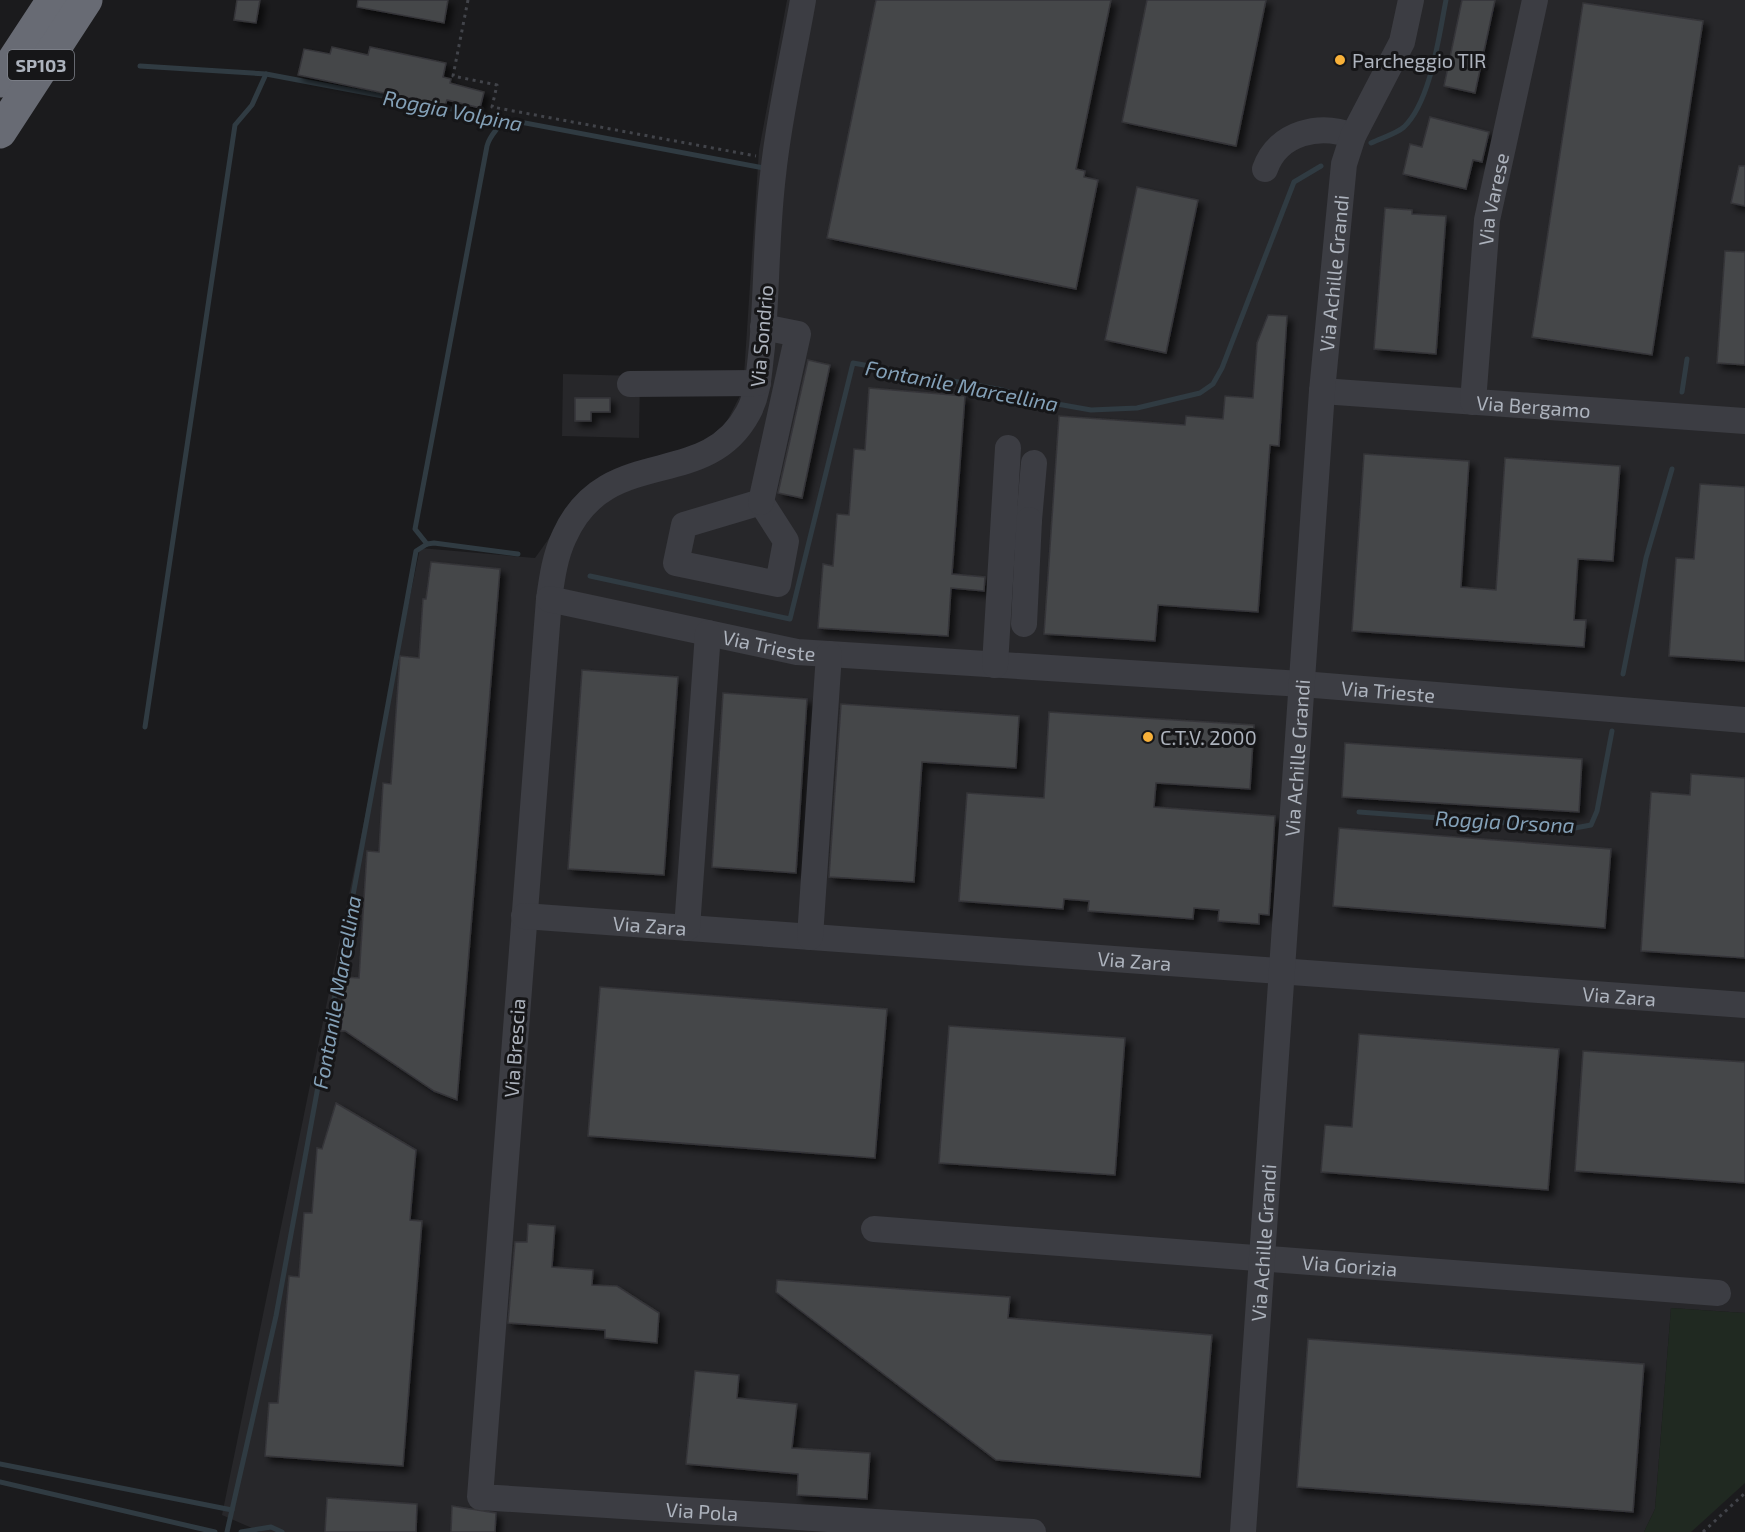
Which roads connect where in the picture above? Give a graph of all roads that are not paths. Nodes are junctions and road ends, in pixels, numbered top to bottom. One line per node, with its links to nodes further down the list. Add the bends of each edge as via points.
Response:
1 (53, 0): 6 (highway, SP103)
2 (86, 0): 7 (highway, SP103)
3 (802, 0): 10 (street, Via Sondrio, via 775,160)
4 (1411, 0): 8 (street, Via Achille Grandi, via 1402,42)
5 (1535, 0): 14 (street, Via Varese, via 1487,220)
6 (0, 81)
7 (0, 132)
8 (1353, 136): 9 (street, via 1330,129 1304,132 1281,146); 13 (street, Via Achille Grandi, via 1344,164)
9 (1265, 169)
10 (763, 327): 11 (street, Via Sondrio); 18 (street, via 798,334)
11 (758, 383): 12 (street); 21 (street, Via Sondrio, via 744,420 716,449 696,459 628,476 589,501 563,539)
12 (630, 384)
13 (1322, 391): 14 (street, Via Bergamo); 26 (street, Via Achille Grandi)
14 (1473, 402): 15 (street, Via Bergamo)
15 (1745, 421)
16 (1008, 447): 19 (street)
17 (1034, 463): 20 (street)
18 (760, 502)
19 (1004, 519): 20 (street); 25 (street)
20 (1029, 519): 22 (street)
21 (549, 599): 23 (street, Via Trieste); 28 (street, Via Brescia)
22 (1024, 624)
23 (708, 633): 24 (street, Via Trieste, via 797,652); 29 (street)
24 (829, 654): 25 (street, Via Trieste); 30 (street)
25 (995, 665): 26 (street, Via Trieste)
26 (1302, 684): 27 (street, Via Trieste); 31 (street, Via Achille Grandi)
27 (1745, 720)
28 (524, 916): 29 (street, Via Zara); 36 (street, Via Brescia)
29 (687, 928): 30 (street, Via Zara)
30 (810, 937): 31 (street, Via Zara)
31 (1282, 971): 32 (street, Via Zara); 34 (street, Via Achille Grandi)
32 (1745, 1005)
33 (874, 1229): 34 (street, Via Gorizia)
34 (1262, 1259): 35 (street, Via Gorizia); 38 (street, Via Achille Grandi)
35 (1718, 1293)
36 (480, 1497): 37 (street, Via Pola)
37 (1033, 1532)
38 (1243, 1532)

